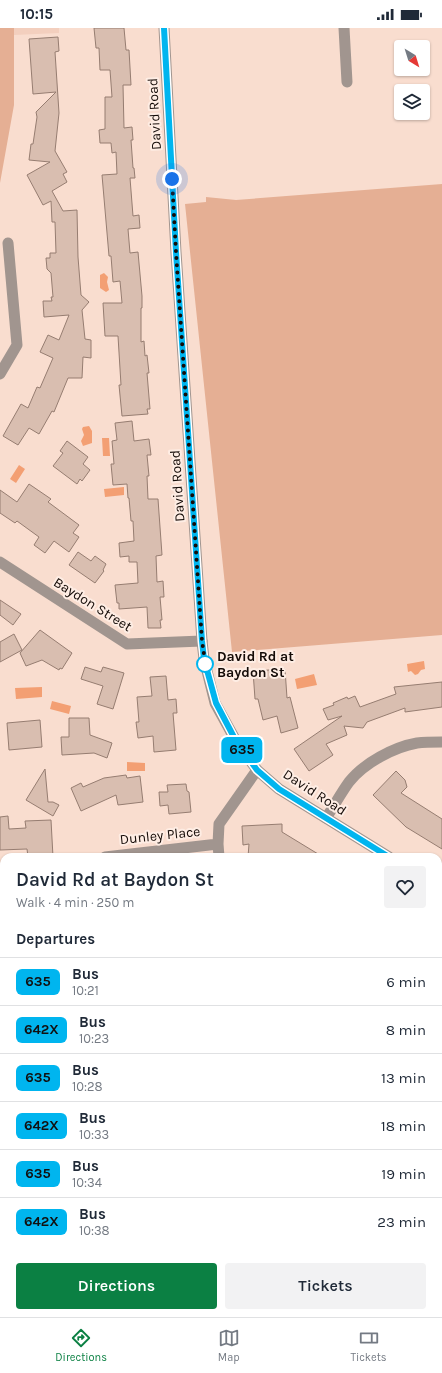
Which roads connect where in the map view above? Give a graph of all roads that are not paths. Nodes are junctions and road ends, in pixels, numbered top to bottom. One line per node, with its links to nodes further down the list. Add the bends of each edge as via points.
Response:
1 (164, 28): 7 (street, David Road)
2 (344, 28): 3 (street)
3 (347, 82)
4 (8, 243): 5 (street, via 17,345)
5 (0, 374)
6 (0, 562): 7 (street, Baydon Street, via 127,644)
7 (202, 641): 9 (street, David Road, via 204,659 216,703 236,741)
8 (442, 742): 10 (street, via 417,743 378,757 350,781)
9 (257, 770): 10 (street, David Road, via 279,789); 11 (street, via 219,824)
10 (326, 818): 14 (street, David Road)
11 (218, 844): 12 (street, Dunley Place); 13 (street)
12 (140, 853)
13 (219, 853)
14 (383, 853)

